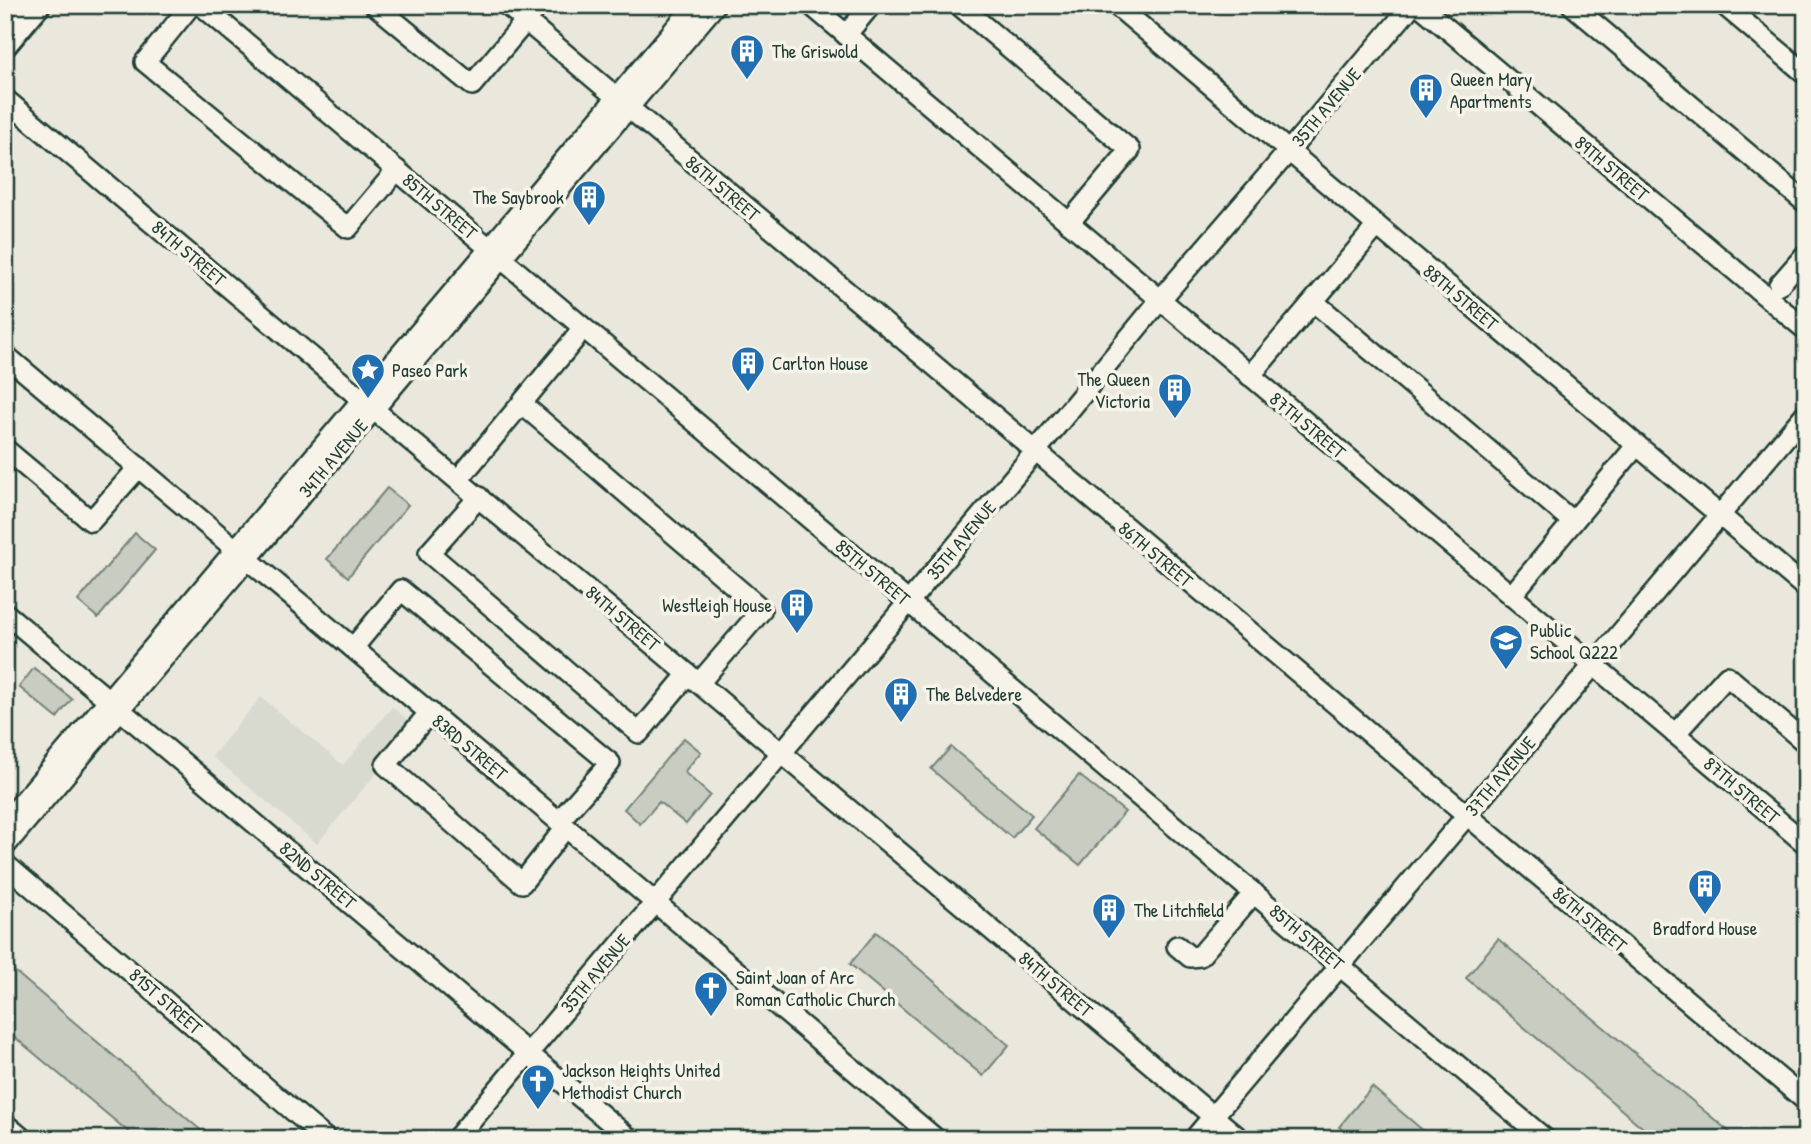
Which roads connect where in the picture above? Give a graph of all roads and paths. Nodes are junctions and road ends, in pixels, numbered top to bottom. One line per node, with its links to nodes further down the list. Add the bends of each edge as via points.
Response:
1 (37, 5): 19 (main road)
2 (191, 5): 24 (street, via 145,62 348,228)
3 (201, 5): 24 (street, 85TH STREET)
4 (375, 5): 17 (street, via 472,85)
5 (507, 5): 17 (street, 86TH STREET)
6 (539, 5): 17 (street)
7 (695, 5): 22 (street, 34TH AVENUE)
8 (715, 5): 22 (street, 34TH AVENUE)
9 (811, 5): 18 (street, 87TH STREET)
10 (871, 5): 18 (street)
11 (959, 5): 26 (street, via 1130,150)
12 (1116, 5): 23 (street, 88TH STREET)
13 (1412, 5): 23 (street, 35TH AVENUE)
14 (1419, 5): 34 (street, 89TH STREET)
15 (1572, 5): 25 (street)
16 (1724, 5): 20 (street)
17 (526, 21): 22 (street, 86TH STREET)
18 (846, 35): 26 (street, 87TH STREET)
19 (5, 43)
20 (1806, 74)
21 (5, 99): 37 (street, 84TH STREET)
22 (622, 103): 28 (street, 34TH AVENUE); 42 (street, 86TH STREET)
23 (1288, 152): 27 (street, 88TH STREET); 31 (street, 35TH AVENUE)
24 (397, 170): 28 (street, 85TH STREET)
25 (1806, 203)
26 (1069, 223): 31 (street, 87TH STREET)
27 (1377, 226): 32 (street); 40 (street, 88TH STREET)
28 (495, 253): 33 (street, 85TH STREET); 37 (street, 34TH AVENUE)
29 (1806, 254): 30 (street)
30 (1779, 285)
31 (1160, 300): 36 (street, 87TH STREET); 42 (street, 35TH AVENUE)
32 (1314, 302): 36 (street); 47 (street)
33 (582, 327): 38 (street); 51 (street, 85TH STREET)
34 (1806, 330)
35 (5, 355): 43 (street, 83RD STREET)
36 (1250, 376): 50 (street, 87TH STREET)
37 (369, 404): 44 (street, 84TH STREET); 48 (street, 34TH AVENUE)
38 (522, 404): 44 (street); 55 (street, via 758,606 761,611)
39 (1806, 413): 46 (street, 37TH AVENUE)
40 (1637, 445): 46 (street, 88TH STREET); 47 (street)
41 (5, 449): 43 (street, via 91,521)
42 (1035, 452): 51 (street, 35TH AVENUE); 61 (street, 86TH STREET)
43 (139, 467): 48 (street, 83RD STREET)
44 (458, 480): 45 (street, 84TH STREET)
45 (479, 497): 55 (street, 84TH STREET); 55 (street, via 429,553 639,733)
46 (1720, 515): 49 (street, 88TH STREET); 54 (street, 37TH AVENUE)
47 (1573, 522): 50 (street)
48 (242, 554): 53 (street, 83RD STREET); 56 (street, 34TH AVENUE)
49 (1806, 588)
50 (1511, 596): 54 (street, 87TH STREET)
51 (908, 602): 60 (street, 35TH AVENUE); 67 (street, 85TH STREET)
52 (5, 613): 56 (street, 82ND STREET)
53 (353, 648): 57 (street, 83RD STREET); 63 (street, via 401,590 610,763)
54 (1593, 665): 58 (street, 87TH STREET); 61 (street, 37TH AVENUE)
55 (694, 678): 60 (street, 84TH STREET)
56 (115, 705): 62 (street, 34TH AVENUE); 65 (street, 34TH AVENUE); 71 (street, 82ND STREET)
57 (430, 712): 63 (street, 83RD STREET); 63 (street, via 386,765 522,883)
58 (1675, 734): 59 (street, via 1727,676); 64 (street, 87TH STREET)
59 (1806, 743)
60 (782, 752): 68 (street, 35TH AVENUE); 73 (street, 84TH STREET)
61 (1466, 816): 70 (street, 37TH AVENUE); 72 (street, 86TH STREET)
62 (5, 823)
63 (562, 824): 68 (street, 83RD STREET)
64 (1806, 844)
65 (5, 846)
66 (5, 864): 76 (street, 81ST STREET)
67 (1254, 893): 69 (street, via 1200,957 1190,957); 70 (street, 85TH STREET)
68 (655, 903): 71 (street, 35TH AVENUE); 79 (street, 83RD STREET)
69 (1177, 946)
70 (1340, 965): 73 (street, 37TH AVENUE); 82 (street, 85TH STREET)
71 (528, 1053): 77 (street, 35TH AVENUE); 78 (street, 82ND STREET)
72 (1806, 1101)
73 (1213, 1116): 80 (street, 37TH AVENUE); 81 (street, 84TH STREET)
74 (5, 1124): 75 (street)
75 (23, 1139)
76 (326, 1139)
77 (456, 1139)
78 (630, 1139)
79 (936, 1139)
80 (1194, 1139)
81 (1240, 1139)
82 (1545, 1139)

